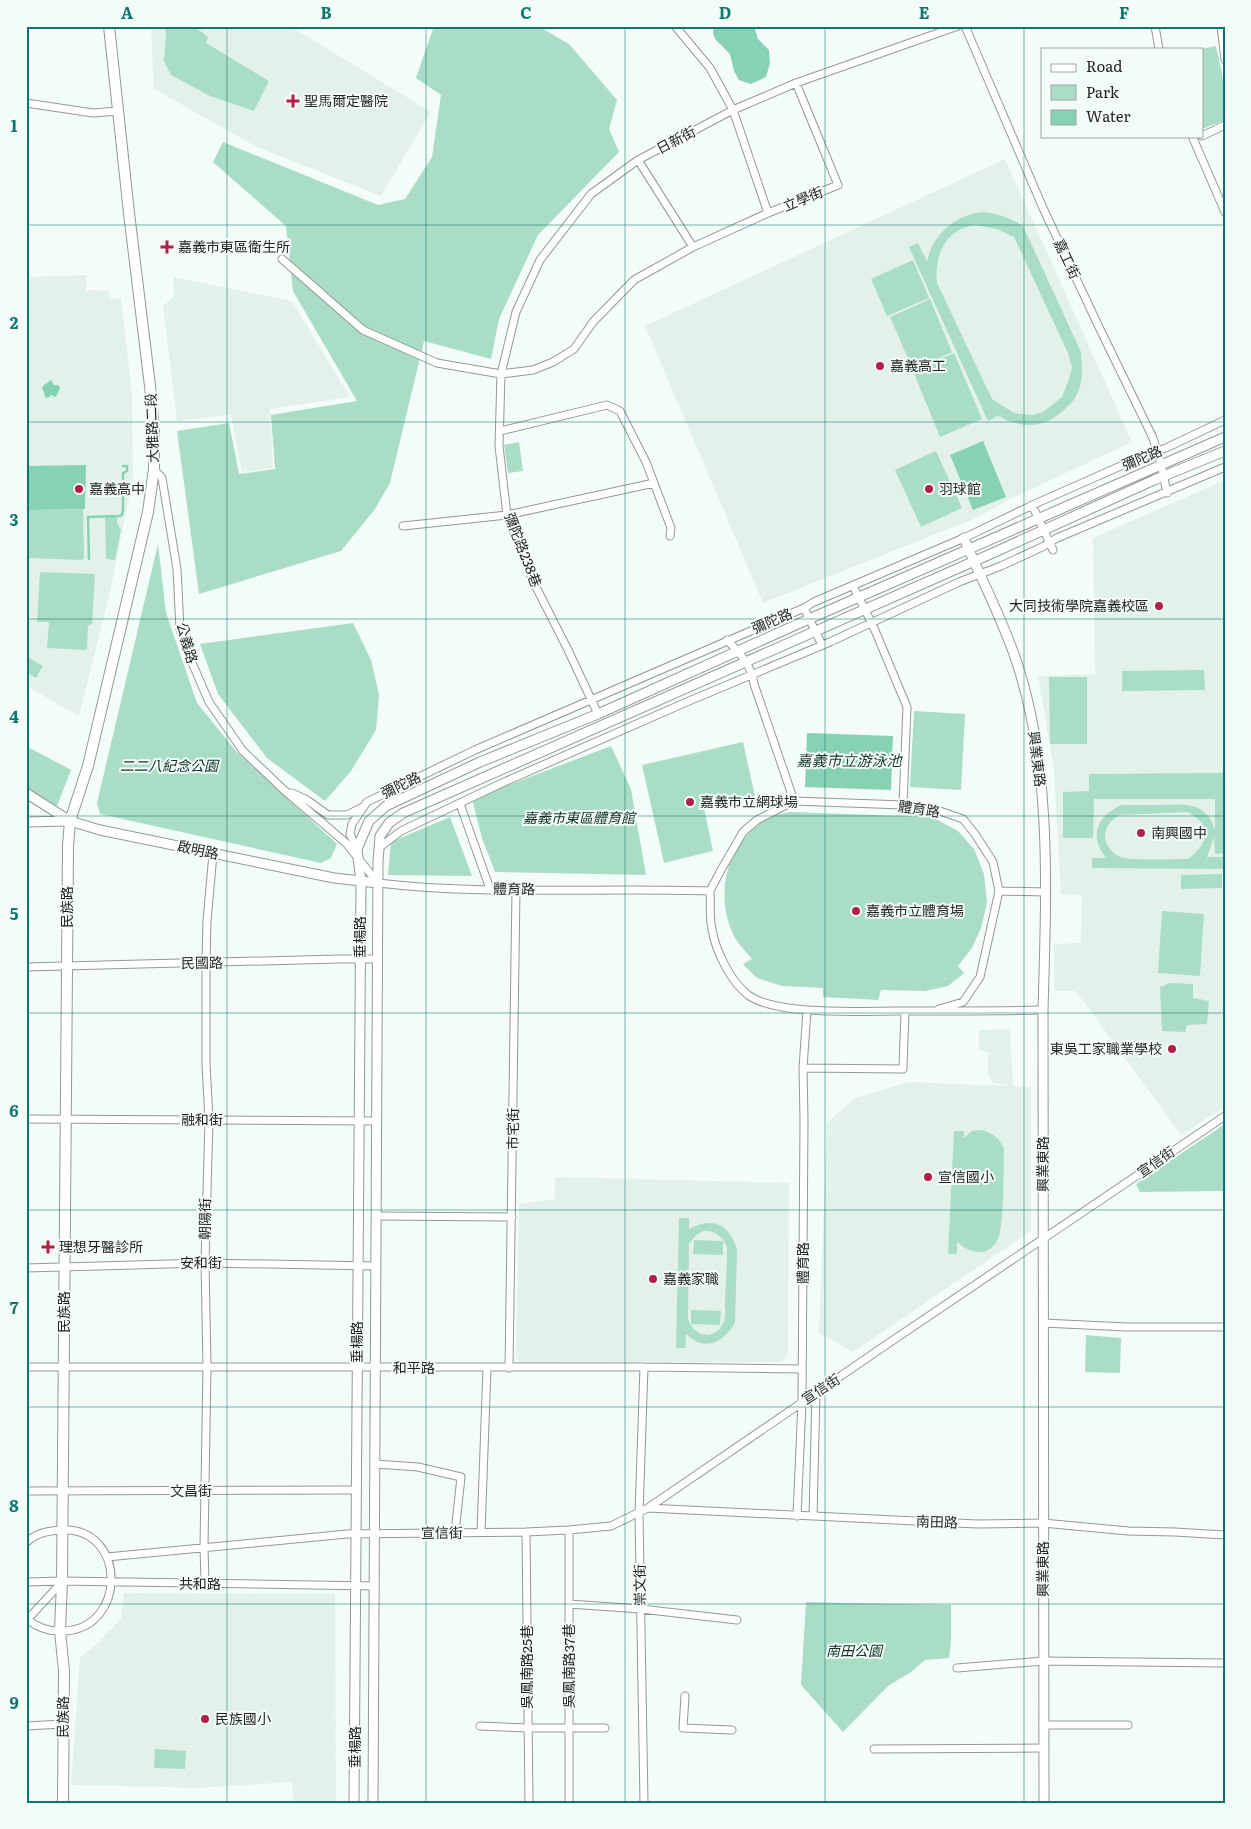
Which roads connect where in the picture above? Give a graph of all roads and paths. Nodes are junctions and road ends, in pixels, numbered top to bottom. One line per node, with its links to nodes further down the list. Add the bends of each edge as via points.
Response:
1 (109, 26): 12 (main road, 大雅路二段)
2 (675, 26): 11 (street, via 710,68)
3 (958, 26): 9 (street, 日新街)
4 (965, 26): 25 (street, 嘉工街, via 1043,208)
5 (1155, 26): 7 (street)
6 (1221, 26): 8 (street)
7 (1159, 48)
8 (1225, 60)
9 (796, 83): 11 (street, 日新街); 18 (street, 立學街, via 838,184)
10 (26, 103): 12 (street, via 93,113)
11 (733, 110): 16 (street, 日新街); 18 (street)
12 (118, 111): 29 (main road, 大雅路二段, via 150,386)
13 (1225, 125): 14 (street)
14 (1204, 135)
15 (1193, 138): 17 (street)
16 (638, 160): 19 (street); 21 (street, 日新街, via 591,194 540,260 516,312)
17 (1225, 212)
18 (768, 213): 19 (street, 立學街)
19 (693, 247): 21 (street, 立學街, via 634,280 593,322 574,349 533,370)
20 (282, 259): 21 (street, 立學街, via 363,330 437,363)
21 (501, 374): 23 (street, 彌陀路238巷)
22 (1225, 420): 25 (street, 彌陀路)
23 (500, 431): 31 (street, via 607,405 620,412); 34 (street, 彌陀路238巷)
24 (1225, 437): 27 (street, 彌陀路)
25 (1158, 451): 27 (street, 嘉工街); 33 (street, 彌陀路)
26 (1225, 451): 30 (street, 彌陀路)
27 (1161, 464): 30 (street, 嘉工街); 35 (street, 彌陀路)
28 (1225, 467): 32 (street)
29 (154, 469): 59 (street, 公義路, via 162,478 177,569 180,629 190,658 209,702 243,751); 65 (main road, 大雅路二段, via 148,512 104,700)
30 (1164, 476): 32 (street, 嘉工街); 37 (street, 彌陀路)
31 (654, 483): 34 (street); 38 (street, via 671,528)
32 (1167, 492): 40 (street)
33 (1032, 505): 35 (street); 39 (street, 彌陀路)
34 (507, 515): 36 (street); 57 (street, 彌陀路238巷, via 534,583)
35 (1039, 519): 37 (street); 41 (street, 彌陀路)
36 (403, 526)
37 (1044, 530): 40 (street); 43 (street, 彌陀路)
38 (670, 536)
39 (964, 538): 41 (street, 興業東路); 45 (street, 彌陀路)
40 (1049, 542): 42 (street); 44 (street)
41 (969, 549): 43 (street, 興業東路); 46 (street, 彌陀路)
42 (1053, 550)
43 (974, 561): 44 (street, 興業東路); 48 (street, 彌陀路)
44 (979, 574): 50 (street); 76 (street, 興業東路, via 1016,661 1036,740)
45 (853, 586): 46 (street); 47 (street, 彌陀路)
46 (859, 598): 48 (street); 49 (street, 彌陀路)
47 (804, 608): 49 (street); 52 (street, 彌陀路)
48 (865, 609): 50 (street); 51 (street, 彌陀路)
49 (809, 619): 51 (street); 54 (street, 彌陀路)
50 (873, 626): 53 (street); 63 (street, via 907,707)
51 (815, 631): 53 (street); 55 (street, 彌陀路)
52 (727, 640): 54 (street); 57 (street, 彌陀路)
53 (822, 645): 56 (street)
54 (738, 651): 55 (street); 58 (street, 彌陀路)
55 (746, 662): 56 (street); 67 (street, 彌陀路, via 403,813 389,823 380,836)
56 (753, 675): 61 (street); 62 (street, via 689,700)
57 (591, 700): 58 (street, 彌陀路238巷); 64 (street, 彌陀路, via 428,772 367,802)
58 (598, 714): 68 (street, 彌陀路, via 480,762 386,806 369,821)
59 (284, 790): 64 (street, 公義路, via 307,800 328,815 347,815); 68 (street, 公義路)
60 (26, 793): 65 (street, 啟明路)
61 (794, 801): 63 (street, 體育路); 74 (street, 體育路, via 763,816 743,832)
62 (460, 804): 67 (street, via 401,831); 72 (street)
63 (903, 806): 75 (street, 體育路, via 937,810 963,819 992,862)
64 (364, 807): 68 (street, 彌陀路, via 352,824 350,834)
65 (70, 821): 66 (street); 69 (street, 啟明路); 80 (main road, 民族路)
66 (26, 822)
67 (380, 848): 71 (street, 彌陀路)
68 (358, 853): 70 (street, 彌陀路); 71 (street, 公義路)
69 (213, 854): 70 (street, 啟明路); 79 (street, 朝陽街)
70 (360, 882): 71 (street, 啟明路); 77 (street, 垂楊路)
71 (378, 883): 72 (street, 體育路); 78 (street, 垂楊路)
72 (490, 889): 73 (street, 體育路)
73 (516, 890): 74 (street, 體育路); 94 (street, 市宅街)
74 (710, 891): 82 (street, 體育路, via 712,930 731,978 748,995 768,1004)
75 (999, 891): 76 (street); 85 (street, 體育路, via 980,977 963,1002)
76 (1046, 892): 83 (street, 興業東路)
77 (360, 959): 78 (street, 民國路); 79 (street, 民國路); 91 (street, 垂楊路)
78 (378, 959): 92 (street, 垂楊路)
79 (206, 963): 80 (street, 民國路); 90 (street, 朝陽街)
80 (67, 966): 81 (street, 民國路); 89 (main road, 民族路)
81 (26, 967)
82 (807, 1010): 84 (street, 體育路); 86 (street, 體育路)
83 (1043, 1010): 85 (street, 體育路); 95 (street, 興業東路)
84 (905, 1011): 85 (street, 體育路); 86 (street, via 903,1069)
85 (926, 1012)
86 (803, 1068): 111 (street, 體育路)
87 (1225, 1116): 95 (street, 宣信街)
88 (26, 1119): 89 (street, 融和街)
89 (66, 1119): 90 (street, 融和街); 99 (main road, 民族路)
90 (209, 1120): 91 (street, 融和街); 96 (street, 朝陽街)
91 (359, 1121): 92 (street, 融和街); 97 (street, 垂楊路)
92 (377, 1121): 93 (street, 垂楊路)
93 (376, 1216): 94 (street); 98 (street, 垂楊路)
94 (512, 1217): 110 (street, 市宅街)
95 (1043, 1239): 101 (street, 興業東路); 112 (street, 宣信街)
96 (205, 1262): 97 (street, 安和街); 99 (street, 安和街); 103 (street, 朝陽街)
97 (358, 1265): 98 (street, 安和街); 107 (street, 垂楊路)
98 (376, 1266): 108 (street, 垂楊路)
99 (64, 1267): 100 (street, 安和街); 106 (main road, 民族路)
100 (26, 1268)
101 (1043, 1323): 102 (street); 123 (street, 興業東路)
102 (1225, 1326)
103 (207, 1366): 106 (street, 和平路); 107 (street, 和平路); 118 (street, 朝陽街)
104 (644, 1367): 110 (street, 和平路); 111 (street, 和平路); 120 (street, 崇文街)
105 (26, 1368): 106 (street, 和平路)
106 (64, 1368): 116 (main road, 民族路)
107 (357, 1368): 108 (street, 和平路); 117 (street, 垂楊路)
108 (376, 1368): 109 (street, 和平路); 114 (street, 垂楊路)
109 (487, 1368): 110 (street, 和平路); 126 (street)
110 (509, 1368)
111 (802, 1369): 113 (street, 體育路)
112 (816, 1393): 113 (street, 宣信街); 122 (street)
113 (802, 1402): 119 (street, 宣信街); 121 (street, 體育路)
114 (375, 1464): 128 (street, via 418,1467 461,1477); 130 (street, 垂楊路)
115 (26, 1490): 116 (street, 文昌街)
116 (63, 1490): 118 (street, 文昌街); 124 (main road, 民族路)
117 (356, 1490): 118 (street, 文昌街); 129 (street, 垂楊路)
118 (206, 1491): 133 (street, 朝陽街)
119 (648, 1508): 120 (street, 宣信街); 121 (street, 南田路)
120 (639, 1513): 125 (street, 宣信街, via 611,1526); 142 (street, 崇文街)
121 (797, 1516): 122 (street, 南田路)
122 (813, 1516): 123 (street, 南田路)
123 (1043, 1524): 131 (street, 南田路); 146 (street, 興業東路)
124 (62, 1530): 132 (street, via 43,1532); 134 (street, via 74,1530 88,1536); 135 (main road, 民族路)
125 (569, 1530): 127 (street, 宣信街); 141 (street, 吳鳳南路37巷)
126 (481, 1532): 127 (street, 宣信街); 128 (street, 宣信街)
127 (526, 1532): 155 (street, 吳鳳南路25巷)
128 (455, 1533): 130 (street, 宣信街)
129 (356, 1534): 130 (street, 宣信街); 133 (street, 宣信街); 139 (street, 垂楊路)
130 (375, 1534): 140 (street, 垂楊路)
131 (1225, 1535)
132 (26, 1543)
133 (204, 1547): 134 (street, 宣信街); 138 (street, 朝陽街)
134 (107, 1557): 137 (street)
135 (62, 1581): 136 (street, 共和路); 137 (street, 共和路); 143 (street); 145 (main road, 民族路)
136 (26, 1582)
137 (112, 1583): 138 (street, 共和路); 145 (street, via 109,1599 101,1613 89,1624)
138 (205, 1584): 139 (street, 共和路)
139 (356, 1585): 140 (street, 共和路); 162 (street, 垂楊路)
140 (374, 1586): 163 (street, 垂楊路)
141 (569, 1604): 142 (street); 156 (street, 吳鳳南路37巷)
142 (641, 1608): 144 (street); 166 (street, 崇文街)
143 (27, 1619): 145 (street, via 47,1630)
144 (737, 1620)
145 (60, 1631): 150 (main road, 民族路, via 64,1671)
146 (1043, 1661): 147 (street); 148 (street); 151 (street, 興業東路)
147 (1225, 1662)
148 (956, 1668)
149 (685, 1696): 158 (street, via 683,1728)
150 (63, 1724): 153 (street); 161 (main road, 民族路)
151 (1043, 1725): 152 (street); 159 (street, 興業東路)
152 (1128, 1725)
153 (26, 1726)
154 (480, 1726): 155 (street)
155 (528, 1728): 156 (street); 164 (street, 吳鳳南路25巷)
156 (569, 1728): 157 (street); 165 (street, 吳鳳南路37巷)
157 (605, 1728)
158 (732, 1730)
159 (1043, 1748): 160 (street); 167 (street, 興業東路)
160 (874, 1749)
161 (63, 1803)
162 (354, 1803)
163 (373, 1803)
164 (529, 1803)
165 (569, 1803)
166 (644, 1803)
167 (1044, 1803)

